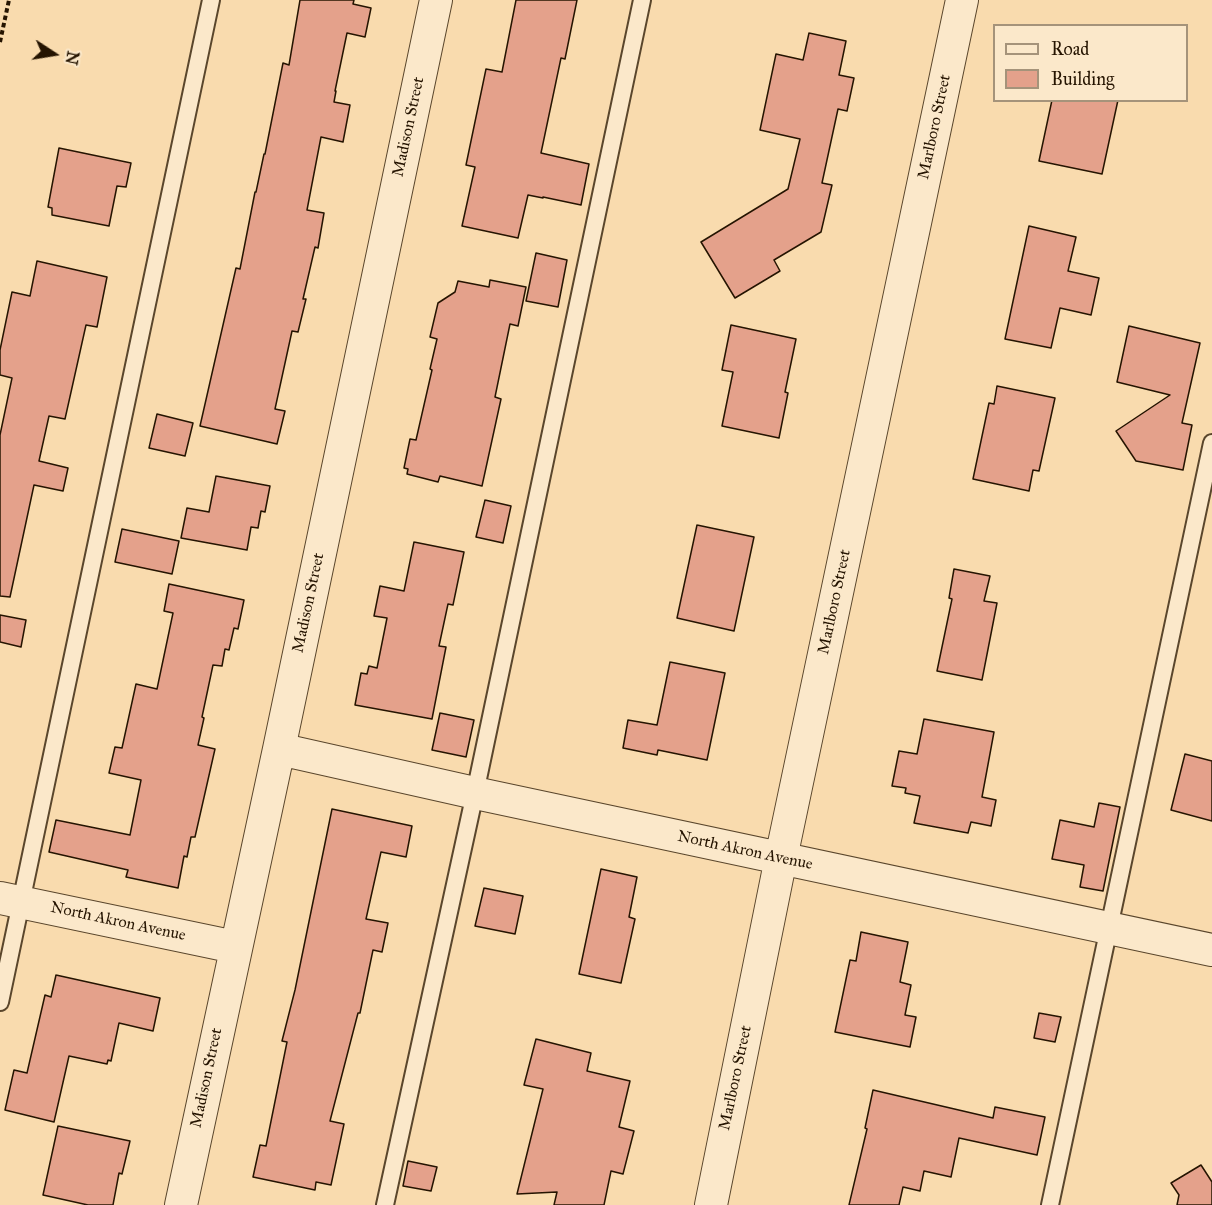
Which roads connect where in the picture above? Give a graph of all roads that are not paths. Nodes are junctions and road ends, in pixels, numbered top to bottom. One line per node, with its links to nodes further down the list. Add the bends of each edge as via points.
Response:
1 (211, 0): 9 (lane)
2 (436, 0): 6 (street, Madison Street)
3 (642, 0): 7 (lane)
4 (962, 0): 8 (street, Marlboro Street)
5 (1212, 443): 10 (lane)
6 (279, 749): 7 (street, North Akron Avenue); 11 (street, Madison Street)
7 (475, 793): 8 (street, North Akron Avenue); 15 (lane)
8 (781, 858): 10 (street, North Akron Avenue); 16 (street, Marlboro Street)
9 (10, 900): 11 (street, North Akron Avenue); 13 (lane)
10 (1108, 928): 12 (street, North Akron Avenue); 17 (lane)
11 (235, 946): 14 (street, Madison Street)
12 (1212, 950)
13 (0, 1002)
14 (180, 1205)
15 (385, 1205)
16 (711, 1205)
17 (1050, 1205)

